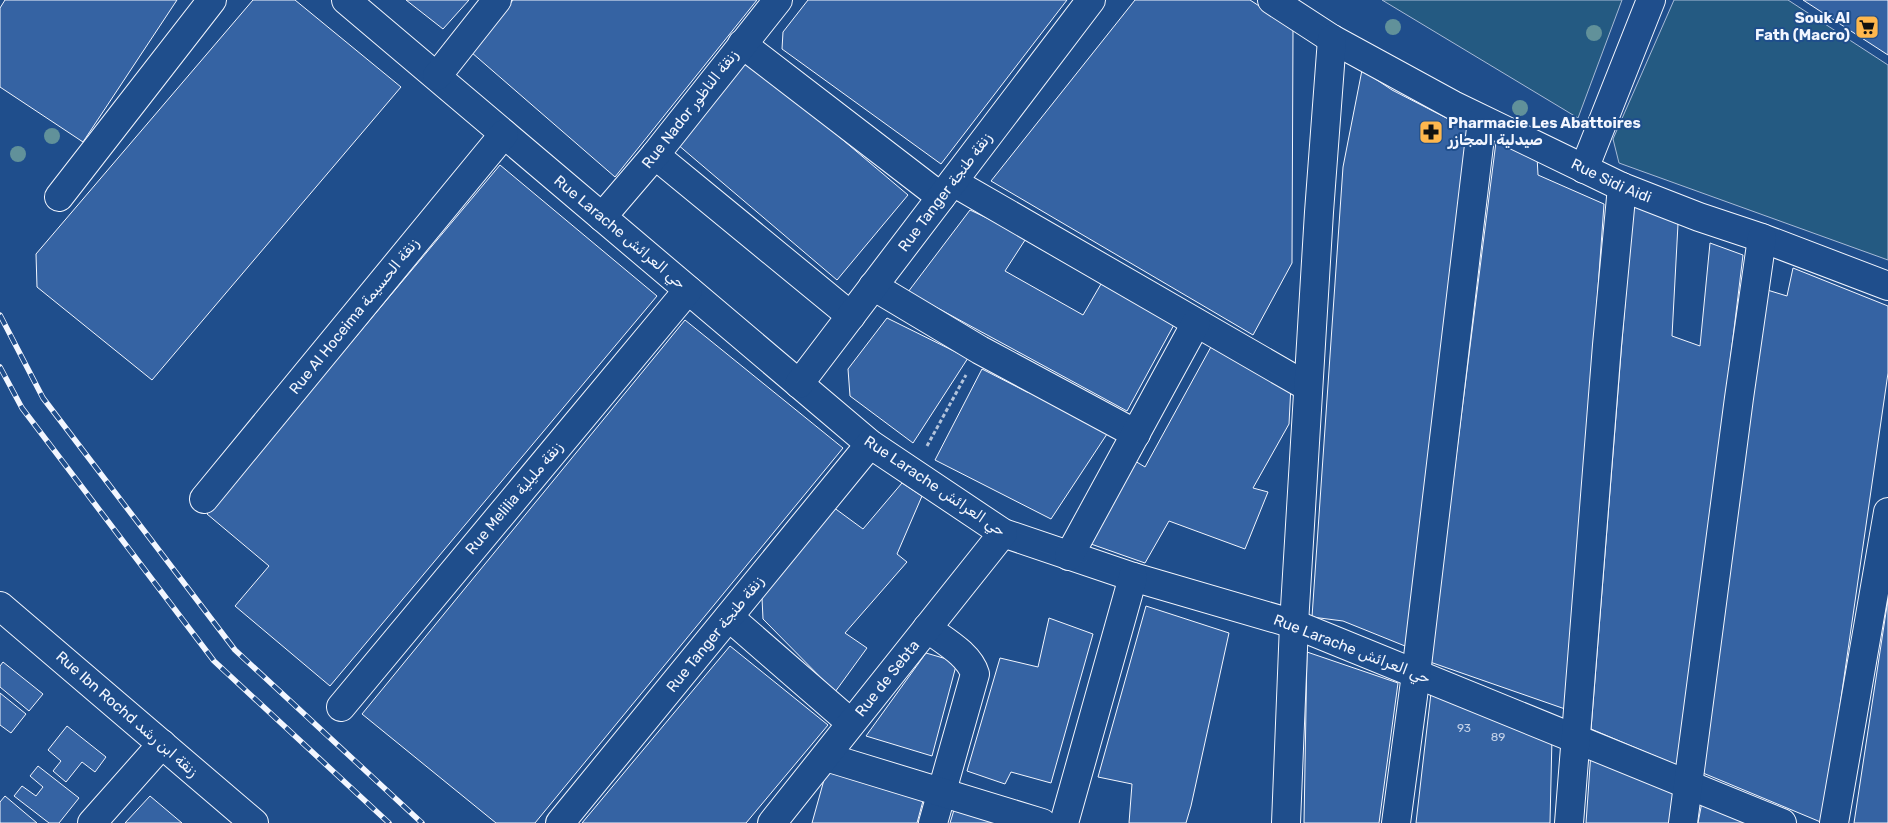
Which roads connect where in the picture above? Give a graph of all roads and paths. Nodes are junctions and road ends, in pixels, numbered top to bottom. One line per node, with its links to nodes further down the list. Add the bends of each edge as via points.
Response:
1 (212, 0): 17 (street)
2 (346, 0): 10 (street, Rue Larache حي العرائش)
3 (497, 0): 10 (street)
4 (778, 0): 9 (street, Rue Nador زنقة الناظور)
5 (1091, 0): 16 (street, Rue Tanger زنقة طنجة)
6 (1272, 0): 8 (street, Rue Sidi Aidi)
7 (1650, 0): 14 (street)
8 (1332, 39): 11 (street, Rue Sidi Aidi); 27 (street)
9 (742, 44): 13 (street, Rue Nador زنقة الناظور); 16 (street)
10 (437, 76): 12 (street, Rue Larache حي العرائش)
11 (1482, 120): 14 (street, Rue Sidi Aidi); 40 (street)
12 (504, 134): 18 (street, Rue Larache حي العرائش); 31 (street, Rue Al Hoceima زنقة الحسيمة)
13 (655, 154): 18 (street, Rue Nador زنقة الناظور); 23 (street)
14 (1584, 170): 15 (street, Rue Sidi Aidi)
15 (1622, 187): 19 (street, Rue Sidi Aidi); 43 (street)
16 (947, 190): 20 (street, Rue Tanger زنقة طنجة); 24 (street)
17 (59, 197)
18 (602, 217): 22 (street, Rue Larache حي العرائش)
19 (1762, 238): 21 (street, Rue Sidi Aidi); 46 (street)
20 (873, 286): 23 (street, Rue Tanger زنقة طنجة); 25 (street)
21 (1888, 286)
22 (688, 290): 26 (street, Rue Larache حي العرائش); 41 (street, Rue Melilia زنقة مليلية)
23 (851, 316): 26 (street, Rue Tanger زنقة طنجة)
24 (1196, 323): 27 (street); 28 (street)
25 (980, 350): 28 (street); 30 (path)
26 (799, 384): 29 (street, Rue Larache حي العرائش)
27 (1308, 386): 38 (street)
28 (1136, 434): 34 (street)
29 (870, 444): 30 (street, Rue Larache حي العرائش); 37 (street, Rue Tanger زنقة طنجة)
30 (912, 472): 33 (street, Rue Larache حي العرائش)
31 (204, 499)
32 (1888, 512): 60 (street)
33 (1004, 533): 34 (street, Rue Larache حي العرائش); 39 (street, Rue de Sebta)
34 (1069, 556): 35 (street, Rue Larache حي العرائش)
35 (1133, 577): 38 (street, Rue Larache حي العرائش); 54 (street)
36 (0, 606): 44 (street, Rue Ibn Rochd زنقة ابن رشد)
37 (729, 616): 42 (street); 50 (street, Rue Tanger زنقة طنجة)
38 (1294, 624): 40 (street, Rue Larache حي العرائش); 55 (street)
39 (928, 628): 42 (street, Rue de Sebta); 47 (street, via 967,659 975,674)
40 (1416, 674): 43 (street, Rue Larache حي العرائش); 56 (street)
41 (341, 707)
42 (851, 723): 45 (street, Rue de Sebta)
43 (1575, 738): 46 (street, Rue Larache حي العرائش); 57 (street)
44 (162, 744): 48 (street); 49 (street, Rue Ibn Rochd زنقة ابن رشد)
45 (826, 757): 47 (street); 51 (street, Rue de Sebta)
46 (1689, 785): 58 (street); 59 (street, Rue Larache حي العرائش)
47 (942, 792): 52 (street); 53 (street)
48 (92, 823)
49 (254, 823)
50 (560, 823)
51 (772, 823)
52 (933, 823)
53 (1042, 823)
54 (1064, 823)
55 (1286, 823)
56 (1396, 823)
57 (1569, 823)
58 (1683, 823)
59 (1782, 823)
60 (1834, 823)

